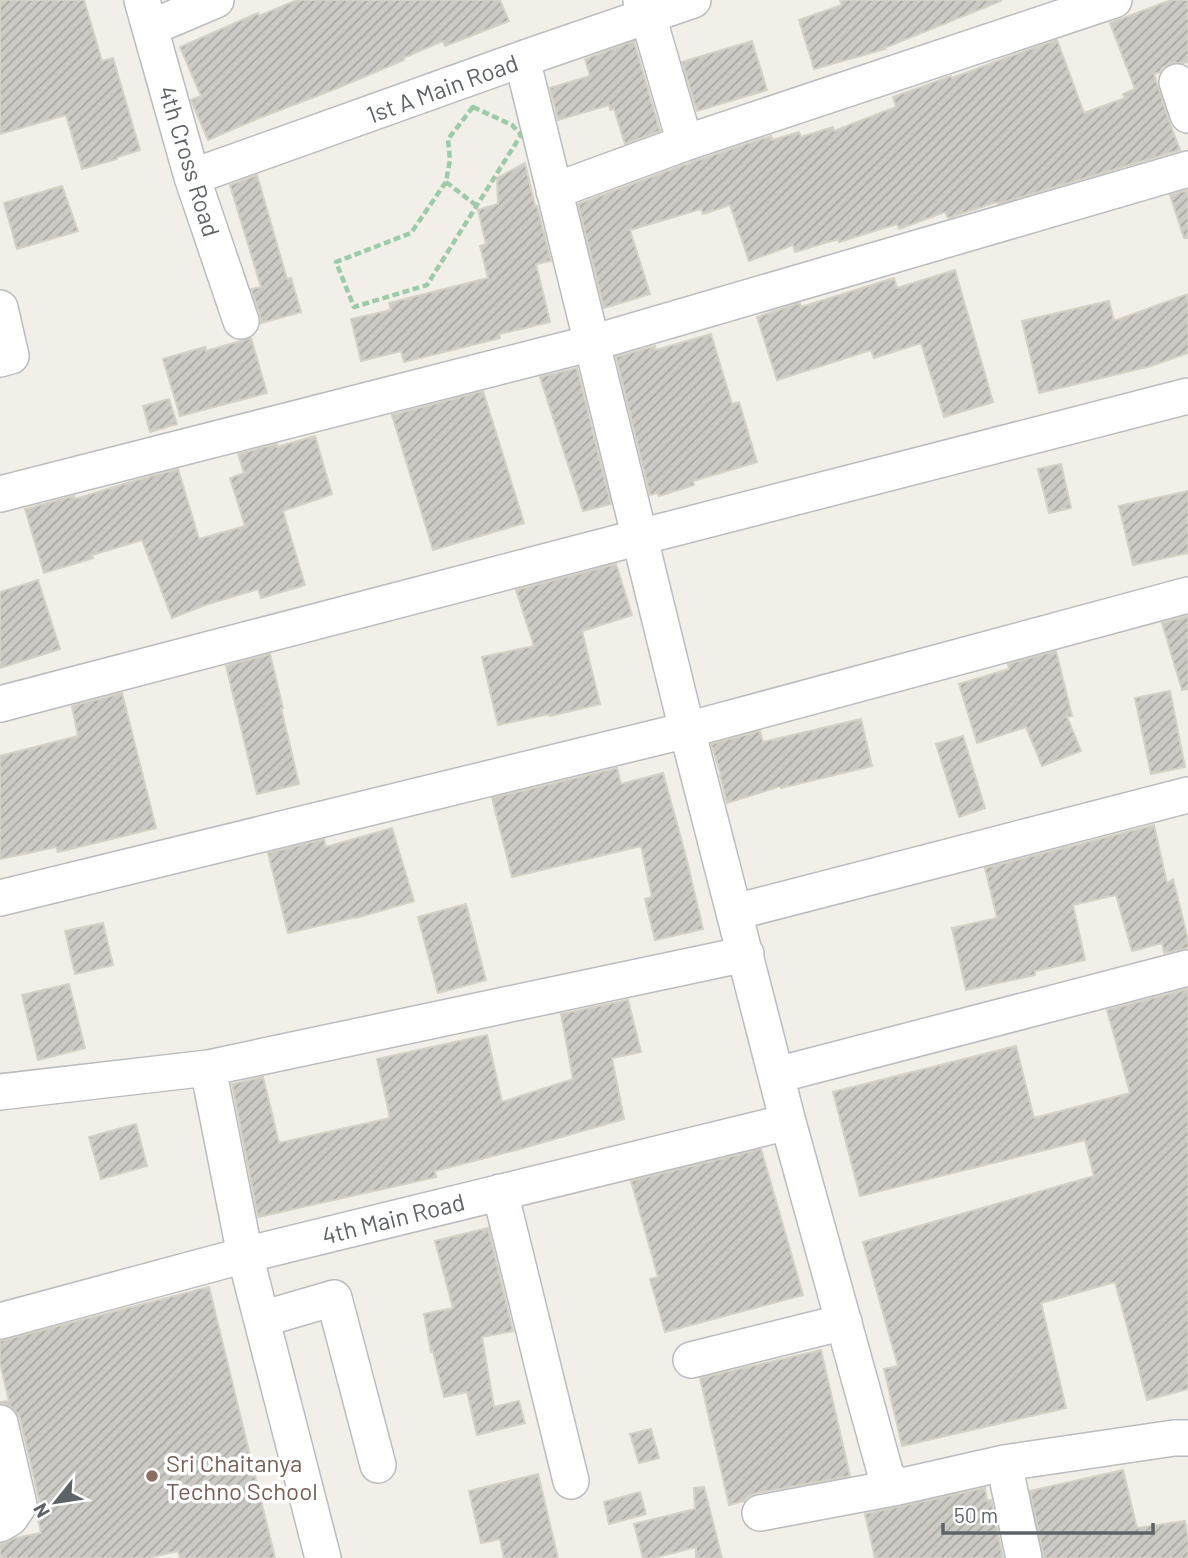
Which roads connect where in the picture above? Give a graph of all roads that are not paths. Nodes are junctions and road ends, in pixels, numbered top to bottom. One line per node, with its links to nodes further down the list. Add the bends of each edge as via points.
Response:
1 (216, 0): 5 (street)
2 (693, 0): 4 (street, 1st A Main Road)
3 (1114, 0): 9 (street)
4 (644, 8): 6 (street, 1st A Main Road); 9 (street)
5 (146, 14): 11 (street, 4th Cross Road)
6 (522, 59): 11 (street, 1st A Main Road); 12 (street)
7 (1177, 82): 8 (street)
8 (1188, 116)
9 (685, 144): 12 (street)
10 (1188, 169): 15 (street)
11 (192, 177): 14 (street, 4th Cross Road)
12 (554, 191): 15 (street)
13 (0, 307): 16 (street)
14 (241, 321)
15 (592, 343): 18 (street); 19 (street)
16 (6, 358)
17 (1188, 396): 19 (street)
18 (0, 494)
19 (639, 537): 21 (street); 22 (street)
20 (1188, 595): 22 (street)
21 (0, 704)
22 (687, 730): 24 (street); 25 (street)
23 (1188, 795): 25 (street)
24 (0, 898)
25 (735, 912): 26 (street)
26 (746, 954): 28 (street); 29 (street)
27 (1188, 968): 29 (street)
28 (208, 1068): 30 (street); 33 (street)
29 (776, 1075): 31 (street)
30 (0, 1092)
31 (788, 1122): 32 (street, 4th Main Road); 36 (street)
32 (500, 1192): 33 (street, 4th Main Road); 42 (street)
33 (245, 1255): 34 (street); 35 (street, 4th Main Road)
34 (262, 1319): 41 (street, via 334,1298); 46 (street)
35 (0, 1321)
36 (844, 1322): 37 (street); 43 (street, via 887,1475)
37 (691, 1360)
38 (0, 1423): 45 (street, via 19,1505)
39 (1188, 1438): 40 (street)
40 (1004, 1463): 43 (street); 47 (street)
41 (378, 1465)
42 (571, 1481)
43 (898, 1487): 44 (street)
44 (760, 1513)
45 (0, 1524)
46 (323, 1558)
47 (1024, 1558)

